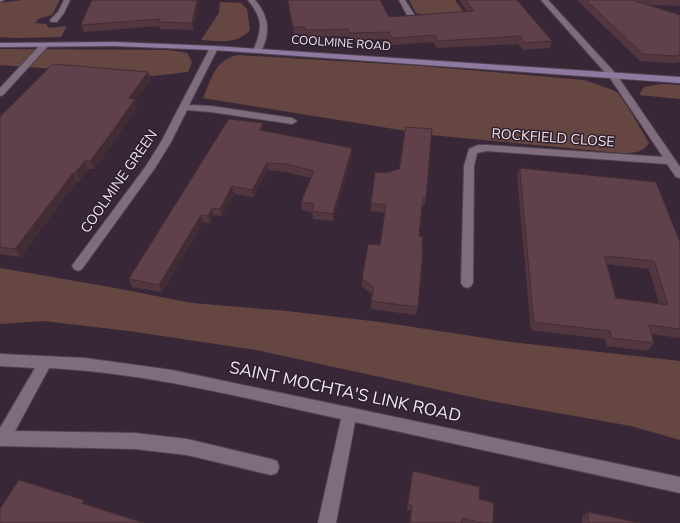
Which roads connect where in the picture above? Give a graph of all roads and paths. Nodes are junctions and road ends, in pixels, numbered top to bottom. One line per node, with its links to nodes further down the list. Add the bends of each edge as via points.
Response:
1 (66, 0): 6 (street, via 61,13)
2 (251, 0): 10 (street, via 259,8 265,22)
3 (402, 0): 5 (street)
4 (544, 0): 11 (street)
5 (413, 19)
6 (54, 20)
7 (0, 45): 8 (street, COOLMINE ROAD)
8 (45, 45): 9 (street, COOLMINE ROAD, via 115,44); 13 (street)
9 (214, 48): 10 (street, COOLMINE ROAD); 14 (street, COOLMINE GREEN)
10 (257, 51): 11 (street, COOLMINE ROAD)
11 (613, 76): 12 (street, COOLMINE ROAD); 16 (street)
12 (680, 80)
13 (0, 93)
14 (184, 107): 15 (street); 18 (street, COOLMINE GREEN, via 150,168)
15 (292, 121)
16 (670, 161): 17 (street); 19 (street, ROCKFIELD CLOSE, via 487,148 472,151)
17 (680, 175)
18 (78, 266)
19 (467, 283)
20 (0, 360): 21 (street, SAINT MOCHTA'S LINK ROAD)
21 (46, 361): 22 (street, SAINT MOCHTA'S LINK ROAD, via 172,376); 23 (street)
22 (349, 415): 25 (street, SAINT MOCHTA'S LINK ROAD); 26 (street)
23 (1, 438): 24 (street, via 135,440 188,447)
24 (271, 467)
25 (680, 485)
26 (327, 523)

